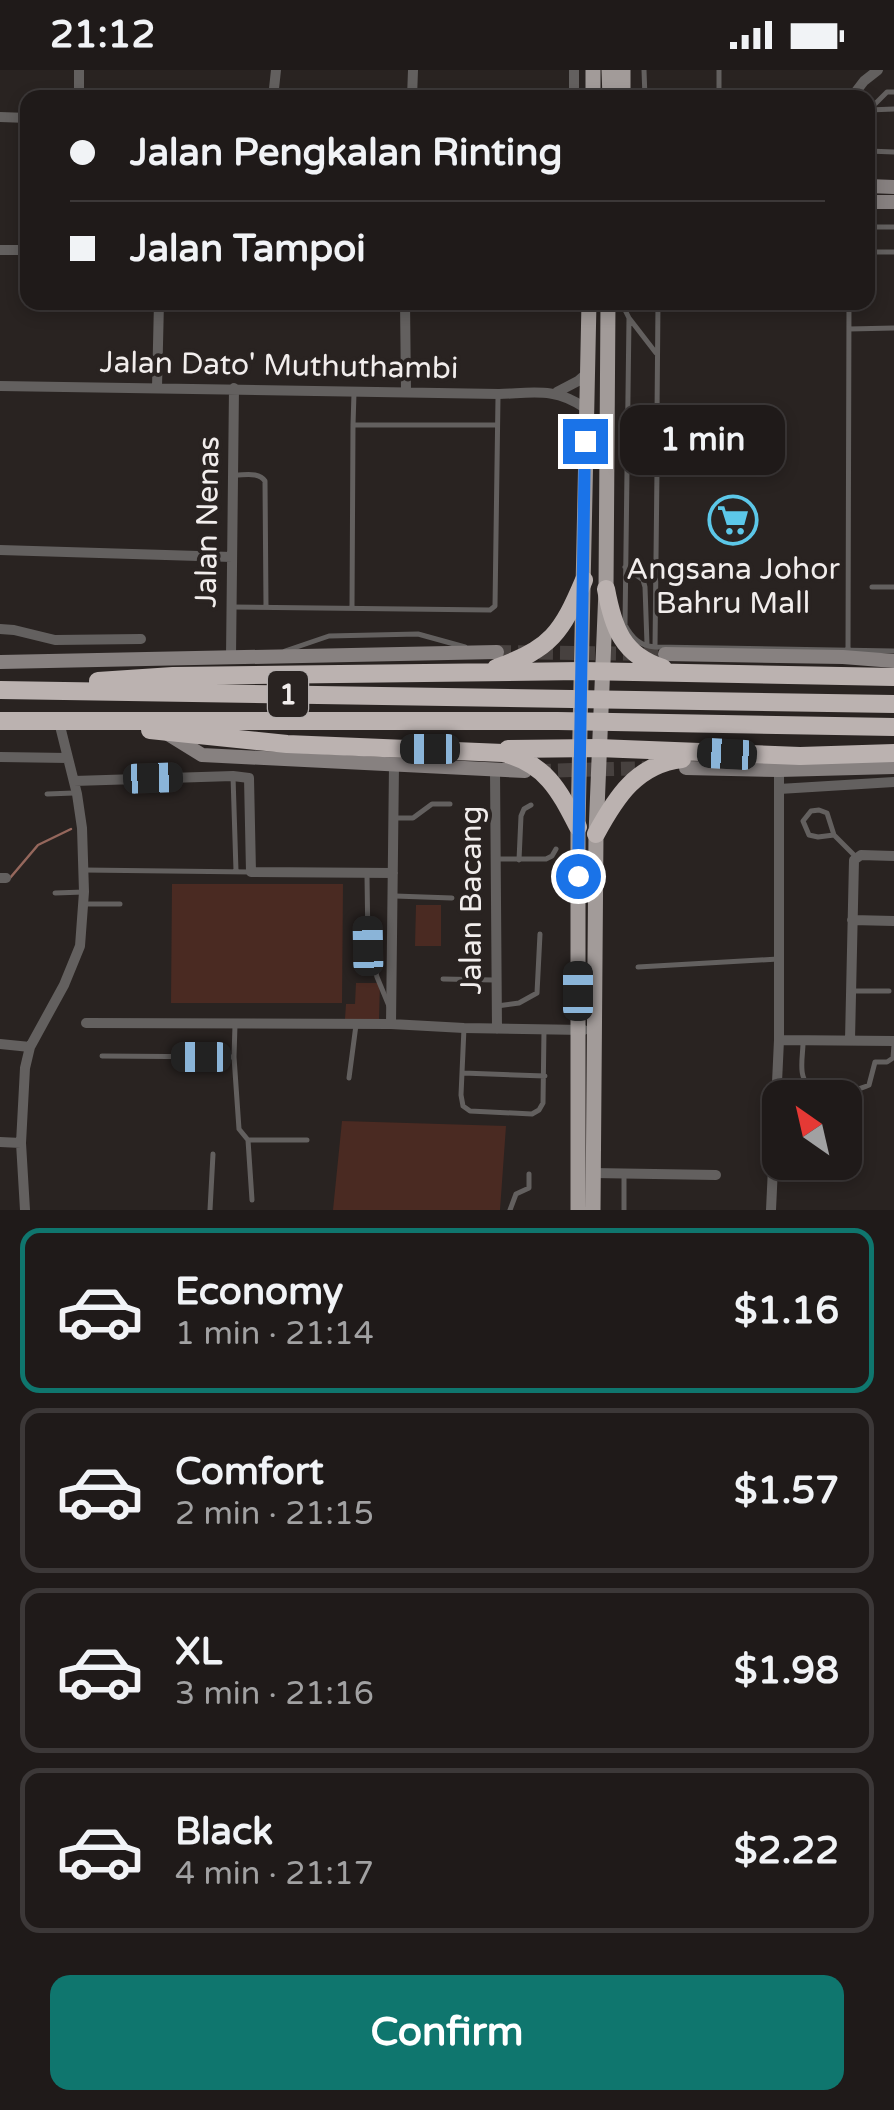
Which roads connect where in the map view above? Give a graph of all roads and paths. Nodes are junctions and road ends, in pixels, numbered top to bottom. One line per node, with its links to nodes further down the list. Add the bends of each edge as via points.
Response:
1 (878, 70): 2 (street)
2 (857, 90)
3 (159, 310): 18 (street)
4 (405, 310): 21 (street)
5 (589, 310): 16 (main road)
6 (608, 310): 13 (main road)
7 (624, 310): 10 (lane)
8 (658, 310): 15 (lane)
9 (849, 310): 11 (lane)
10 (629, 318): 14 (lane); 15 (lane)
11 (849, 328): 12 (lane); 45 (lane)
12 (894, 328)
13 (608, 351): 14 (lane); 36 (main road)
14 (628, 353): 32 (lane)
15 (658, 355): 25 (lane)
16 (586, 374): 22 (street); 24 (main road)
17 (0, 386): 18 (street, Jalan Dato' Muthuthambi)
18 (157, 387): 19 (street, Jalan Dato' Muthuthambi)
19 (234, 388): 20 (street, Jalan Dato' Muthuthambi); 29 (street, Jalan Nenas)
20 (354, 390): 21 (street, Jalan Dato' Muthuthambi); 27 (lane)
21 (406, 391): 23 (street, Jalan Dato' Muthuthambi)
22 (556, 393): 23 (street, Jalan Dato' Muthuthambi); 24 (street, Jalan Dato' Muthuthambi)
23 (499, 394): 26 (lane)
24 (585, 408): 35 (main road)
25 (657, 414)
26 (497, 425): 27 (lane); 41 (lane, via 494,606)
27 (353, 426): 41 (lane)
28 (657, 470): 33 (lane)
29 (233, 474): 31 (street, Jalan Nenas); 39 (lane, via 265,481)
30 (0, 550): 31 (street)
31 (232, 557): 40 (street, Jalan Nenas)
32 (625, 567): 44 (lane, via 646,587); 44 (lane, via 625,625 631,636)
33 (654, 574): 34 (lane); 44 (lane)
34 (667, 575)
35 (584, 577): 51 (main road); 53 (highway, via 562,626 541,648)
36 (606, 584): 52 (main road); 54 (highway, via 612,622 626,644 652,665)
37 (894, 587): 38 (lane)
38 (872, 588)
39 (266, 606): 40 (lane); 41 (lane)
40 (232, 607): 48 (street, Jalan Nenas)
41 (352, 607)
42 (0, 630): 43 (street, via 55,640)
43 (140, 639)
44 (656, 649): 45 (lane); 49 (street)
45 (848, 650): 46 (lane)
46 (894, 651)
47 (490, 652): 48 (street)
48 (231, 657): 50 (street)
49 (894, 661)
50 (0, 662)
51 (582, 671): 52 (highway); 53 (highway); 63 (main road)
52 (602, 671): 54 (highway); 63 (main road)
53 (471, 673): 56 (highway, via 173,676)
54 (681, 674): 55 (highway)
55 (894, 677)
56 (9, 690): 57 (highway, 1)
57 (894, 704)
58 (0, 721): 60 (highway, 1)
59 (102, 721): 60 (highway, 1); 61 (highway, 1); 62 (highway)
60 (59, 722): 68 (street)
61 (894, 727)
62 (163, 732): 67 (highway); 67 (street, via 202,755)
63 (588, 748): 65 (highway); 67 (highway); 83 (main road)
64 (894, 753): 65 (highway)
65 (727, 754): 83 (highway, via 648,769)
66 (0, 757): 68 (street)
67 (393, 757): 72 (street); 82 (street); 83 (highway, via 519,757 541,770)
68 (68, 758): 75 (street)
69 (894, 767): 71 (street)
70 (686, 768): 71 (street)
71 (779, 770): 77 (street)
72 (496, 771): 73 (street); 88 (street, Jalan Bacang)
73 (525, 771)
74 (233, 776): 75 (street); 91 (lane); 92 (street, via 249,778)
75 (74, 781): 79 (street)
76 (894, 782): 77 (street)
77 (779, 789): 103 (street)
78 (47, 794): 79 (lane)
79 (77, 794): 90 (street)
80 (450, 804): 82 (lane)
81 (531, 805): 89 (lane, via 521,816)
82 (393, 818): 94 (street)
83 (584, 833): 118 (main road); 119 (main road)
84 (834, 835): 84 (lane, via 827,813 811,811 803,821 809,835); 87 (lane)
85 (556, 849): 89 (lane, via 546,859)
86 (894, 856): 87 (street)
87 (856, 857): 100 (street)
88 (496, 859): 89 (lane); 106 (street, Jalan Bacang)
89 (519, 860)
90 (84, 870): 91 (lane); 97 (street)
91 (236, 871): 92 (lane)
92 (251, 872): 93 (street)
93 (367, 872): 94 (street); 110 (lane, via 368,946)
94 (392, 873): 96 (street)
95 (55, 893): 97 (lane)
96 (392, 896): 98 (lane); 110 (street)
97 (83, 898): 99 (lane); 125 (street, via 80,946)
98 (452, 898)
99 (120, 904)
100 (852, 920): 101 (street); 108 (street)
101 (894, 921)
102 (540, 934): 109 (lane, via 538,993)
103 (778, 959): 104 (lane); 120 (street)
104 (638, 968)
105 (443, 979): 106 (lane)
106 (497, 980): 109 (street, Jalan Bacang)
107 (889, 991): 108 (lane)
108 (851, 992): 122 (street)
109 (497, 1006): 116 (street, Jalan Bacang)
110 (391, 1010): 112 (street)
111 (86, 1023): 113 (street, Jalan Bacang)
112 (391, 1024): 114 (street, Jalan Bacang); 115 (street, Jalan Bacang)
113 (235, 1025): 114 (street, Jalan Bacang); 127 (lane)
114 (356, 1025): 130 (lane)
115 (464, 1028): 116 (street, Jalan Bacang); 128 (lane)
116 (497, 1029): 117 (street, Jalan Bacang)
117 (544, 1029): 118 (street, Jalan Bacang); 129 (lane)
118 (577, 1029): 119 (street, Jalan Bacang); 144 (main road)
119 (595, 1030): 136 (main road)
120 (778, 1040): 121 (street); 147 (street)
121 (803, 1040): 122 (street); 123 (lane, via 803,1077 816,1091 865,1088 874,1062 894,1058)
122 (850, 1040): 123 (street)
123 (894, 1043)
124 (0, 1044): 125 (street)
125 (30, 1047): 134 (street)
126 (102, 1056): 127 (lane)
127 (234, 1057): 131 (lane, via 238,1129)
128 (462, 1073): 129 (lane); 129 (lane, via 463,1106 470,1111 532,1114 542,1103)
129 (544, 1076)
130 (349, 1078)
131 (248, 1140): 132 (lane); 140 (lane)
132 (307, 1140)
133 (0, 1142): 134 (street)
134 (21, 1143): 141 (street)
135 (214, 1154): 142 (lane)
136 (593, 1173): 138 (street); 145 (main road)
137 (529, 1174): 143 (lane, via 530,1188 516,1194)
138 (624, 1174): 139 (street); 146 (lane)
139 (716, 1175)
140 (252, 1200)
141 (25, 1210)
142 (210, 1210)
143 (510, 1210)
144 (578, 1210)
145 (593, 1210)
146 (624, 1210)
147 (771, 1210)

